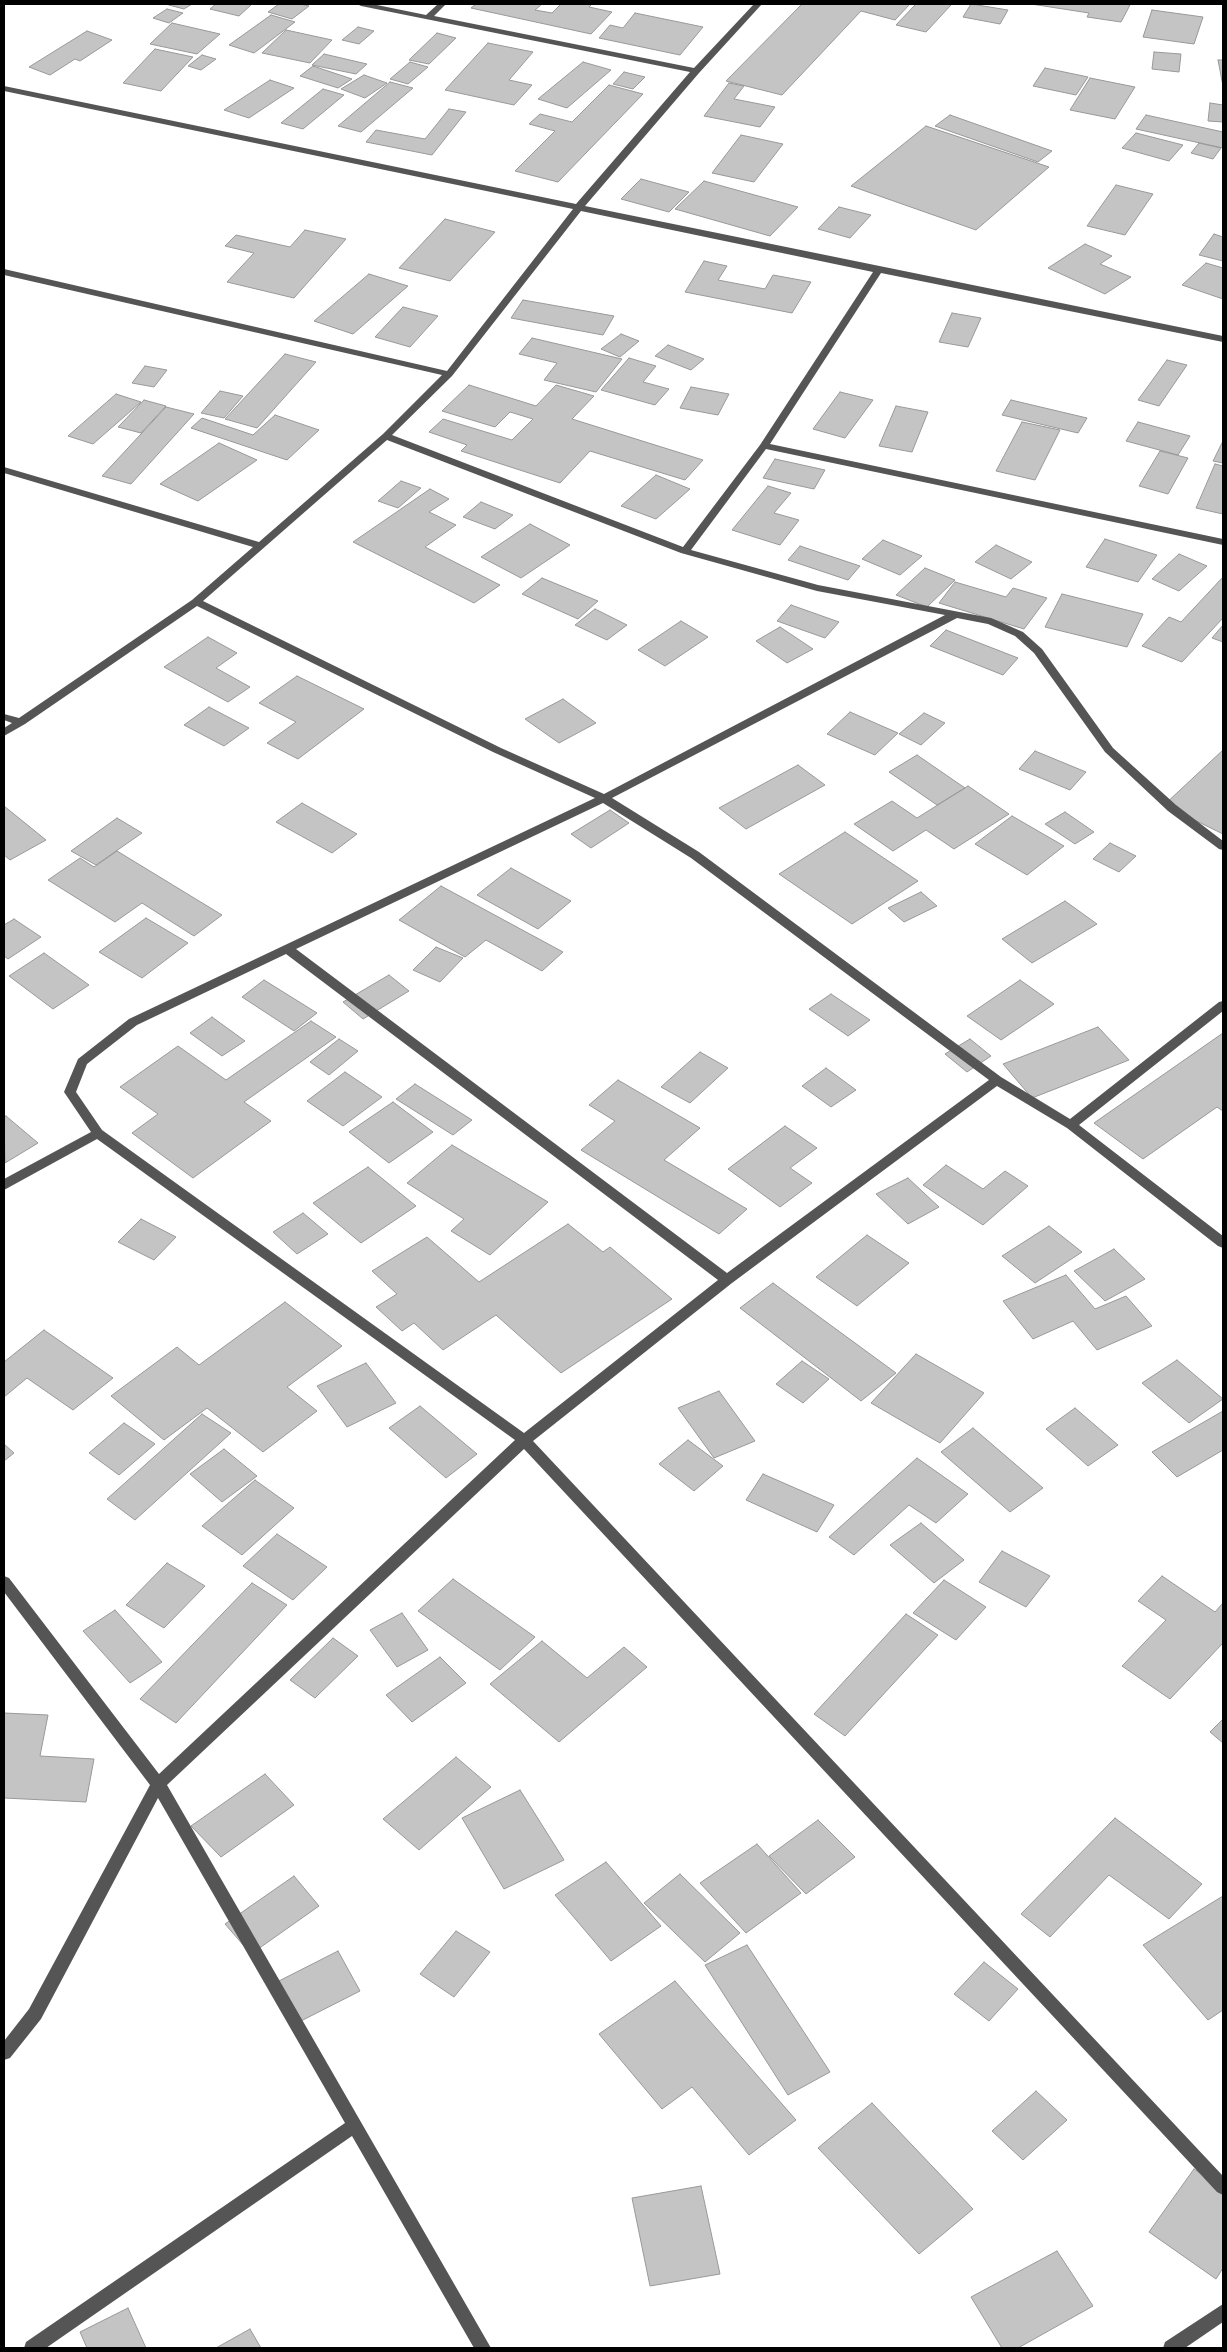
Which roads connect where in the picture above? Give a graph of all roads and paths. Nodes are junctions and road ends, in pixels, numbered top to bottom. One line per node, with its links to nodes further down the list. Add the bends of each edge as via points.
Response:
1 (361, 4): 4 (street)
2 (442, 4): 4 (street)
3 (758, 4): 5 (street)
4 (428, 17): 5 (street)
5 (696, 71): 7 (street)
6 (4, 88): 7 (street)
7 (578, 207): 8 (street); 11 (street)
8 (879, 270): 10 (street); 13 (street)
9 (4, 272): 11 (street)
10 (1223, 338)
11 (449, 374): 12 (street)
12 (386, 436): 16 (street); 17 (street)
13 (764, 446): 15 (street); 17 (street)
14 (4, 470): 16 (street)
15 (1223, 542)
16 (261, 546): 18 (street)
17 (685, 551): 19 (street, via 818,588)
18 (196, 602): 21 (street); 23 (street, via 497,750)
19 (956, 614): 23 (street); 24 (street, via 991,622 1019,634 1038,651 1109,750 1172,808)
20 (4, 717): 21 (street)
21 (21, 722): 22 (street)
22 (4, 733)
23 (604, 798): 25 (street); 27 (street, via 694,855)
24 (1223, 846)
25 (287, 949): 29 (street, via 133,1022 82,1062 70,1092); 32 (street)
26 (1223, 1005): 28 (street)
27 (997, 1080): 28 (street); 32 (street)
28 (1071, 1125): 31 (street)
29 (98, 1133): 30 (street); 33 (street)
30 (4, 1185)
31 (1223, 1243)
32 (727, 1280): 33 (street)
33 (524, 1440): 35 (street); 38 (street)
34 (4, 1582): 35 (street)
35 (158, 1784): 36 (street, via 35,2014); 37 (street)
36 (4, 2053)
37 (355, 2125): 40 (street); 41 (street)
38 (1223, 2187)
39 (1223, 2312): 42 (street)
40 (32, 2348)
41 (483, 2348)
42 (1171, 2348)

